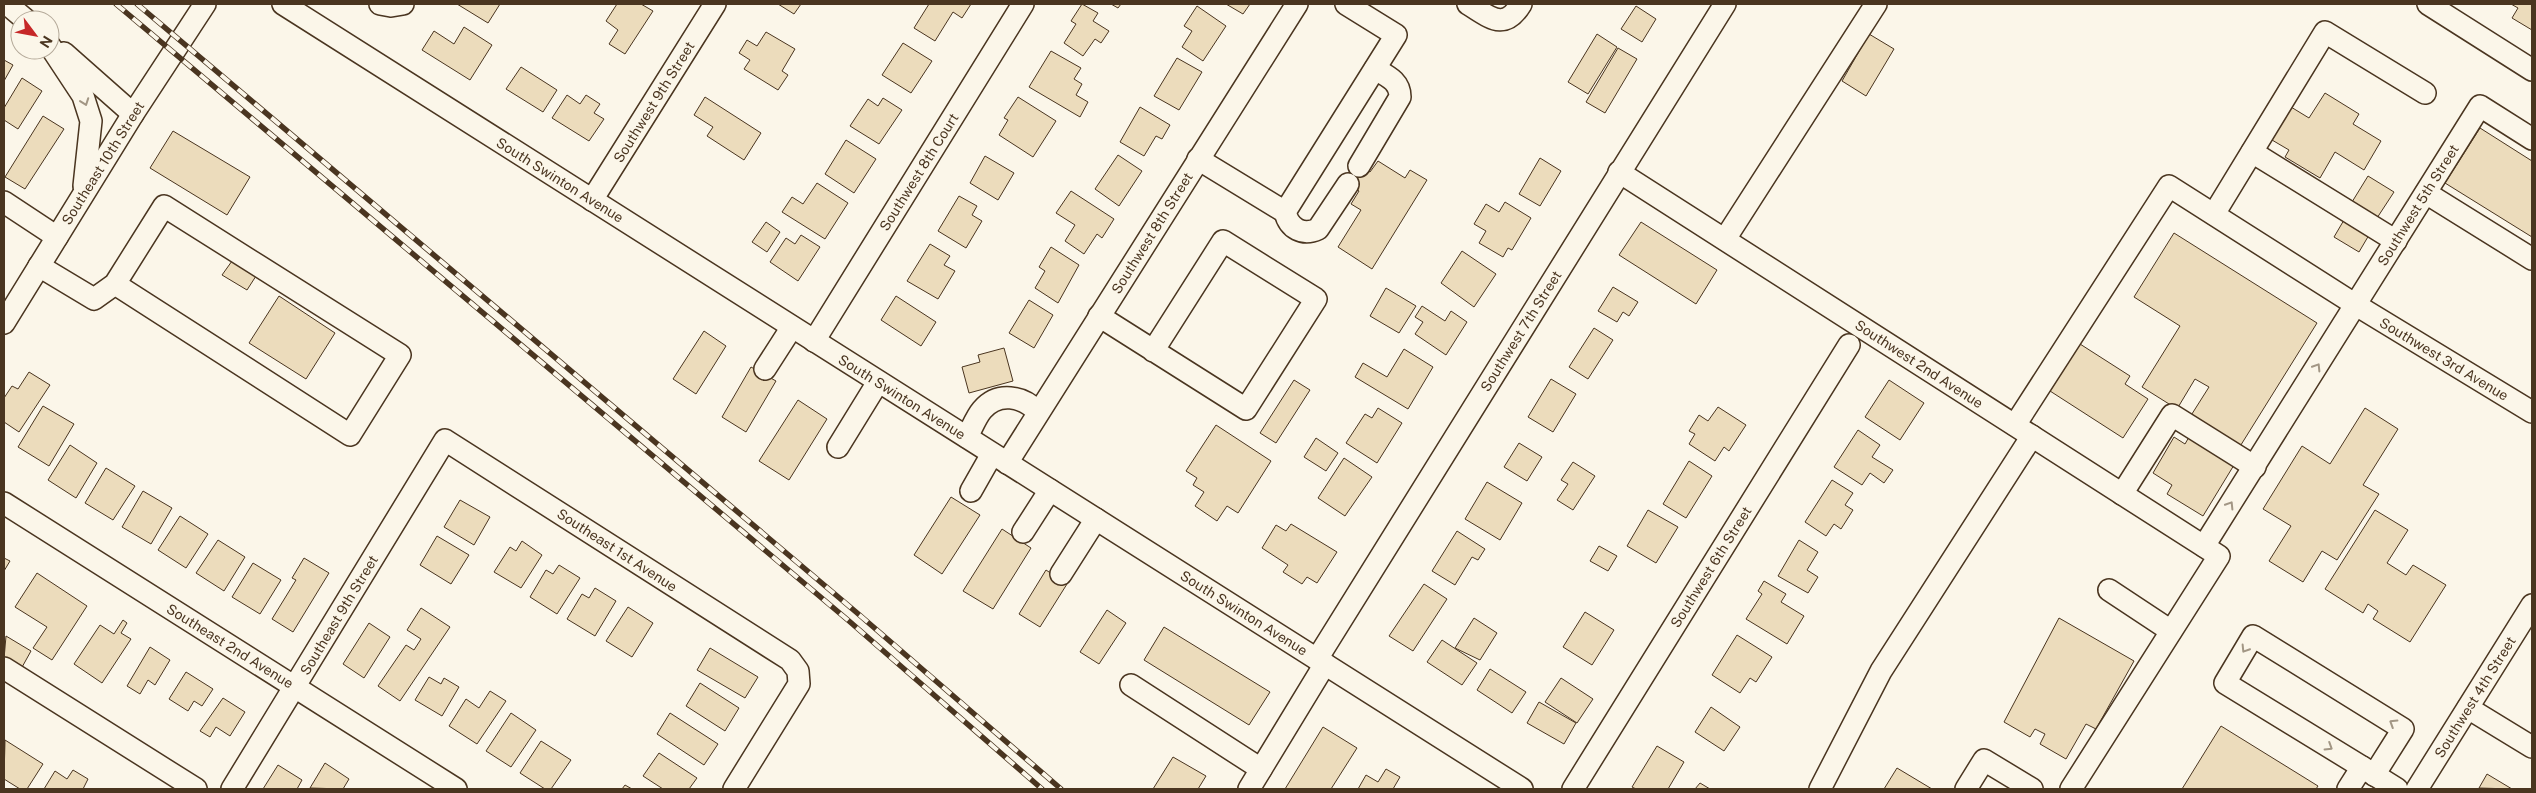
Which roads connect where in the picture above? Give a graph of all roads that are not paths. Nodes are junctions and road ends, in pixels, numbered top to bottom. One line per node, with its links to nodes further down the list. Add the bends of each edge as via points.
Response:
1 (205, 4): 19 (street, Southeast 10th Street)
2 (283, 4): 28 (street, South Swinton Avenue)
3 (380, 4): 4 (street)
4 (403, 4)
5 (715, 4): 28 (street, Southwest 9th Street)
6 (1023, 4): 42 (street, Southwest 8th Court)
7 (1297, 4): 22 (street, Southwest 8th Street)
8 (1346, 4): 16 (street, via 1396,35)
9 (1468, 4): 10 (street, via 1501,20 1512,16)
10 (1521, 4)
11 (1725, 4): 24 (street, Southwest 7th Street)
12 (1876, 4): 33 (street)
13 (2428, 4): 17 (street)
14 (60, 50): 19 (street)
15 (59, 60): 27 (street, one-way to 27, via 83,96 91,121)
16 (1374, 69): 23 (street, via 1395,81 1400,97); 30 (street)
17 (2532, 70)
18 (2426, 93): 21 (street, via 2326,32)
19 (133, 114): 27 (street, Southeast 10th Street)
20 (2532, 139): 26 (street, Southwest 5th Street, via 2480,106)
21 (2252, 152): 31 (street); 34 (street)
22 (1198, 160): 30 (street); 39 (street, Southwest 8th Street)
23 (1359, 166)
24 (1619, 172): 33 (street, Southwest 2nd Avenue); 66 (street, Southwest 7th Street)
25 (1348, 184): 30 (street, via 1318,229 1312,232 1294,229)
26 (2426, 193): 34 (street, Southwest 5th Street); 35 (street)
27 (83, 196): 32 (street, Southeast 10th Street)
28 (592, 200): 41 (street, South Swinton Avenue)
29 (4, 202): 32 (street)
30 (1285, 212)
31 (2214, 214): 38 (street, Southwest 3rd Avenue); 49 (street, Southwest 3rd Avenue, via 2169,186)
32 (57, 237): 36 (street, Southeast 10th Street)
33 (1725, 240): 49 (street, Southwest 2nd Avenue)
34 (2396, 241): 38 (street, Southwest 5th Street)
35 (2532, 259)
36 (40, 266): 37 (street, via 94,299); 40 (street, Southeast 10th Street)
37 (115, 284): 37 (street, via 350,435 400,354 164,206)
38 (2356, 305): 48 (street, Southwest 3rd Avenue); 54 (street, Southwest 5th Street, one-way to 38)
39 (1099, 316): 44 (street); 47 (street, Southwest 8th Street)
40 (4, 324)
41 (792, 326): 42 (street, South Swinton Avenue); 45 (street)
42 (814, 341): 46 (street, South Swinton Avenue)
43 (1849, 346): 80 (street, Southwest 6th Street)
44 (1153, 351): 44 (street, via 1246,409 1316,299 1223,240)
45 (765, 369)
46 (878, 382): 50 (street, South Swinton Avenue); 52 (street)
47 (1038, 412): 50 (street, via 1021,400 1001,398 983,409); 53 (street, Southwest 8th Street)
48 (2532, 412)
49 (2024, 430): 57 (street, Southwest 2nd Avenue); 81 (street, via 1881,671)
50 (967, 437): 53 (street, South Swinton Avenue)
51 (445, 440): 69 (street, Southeast 9th Street); 77 (street, Southeast 1st Avenue, via 790,660 798,671 799,684)
52 (838, 447)
53 (999, 458): 55 (street, South Swinton Avenue); 56 (street, Southwest 8th Street)
54 (2254, 466): 57 (street, via 2172,415); 61 (street, Southwest 5th Street, one-way to 54)
55 (1050, 490): 59 (street, South Swinton Avenue); 60 (street)
56 (970, 492)
57 (2122, 494): 61 (street, Southwest 2nd Avenue)
58 (4, 503): 69 (street, Southeast 2nd Avenue)
59 (1096, 519): 62 (street); 66 (street, South Swinton Avenue)
60 (1023, 532)
61 (2212, 551): 65 (street, Southwest 5th Street)
62 (1062, 574)
63 (2109, 590): 65 (street)
64 (2532, 605): 70 (street, Southwest 4th Street)
65 (2171, 631): 84 (street, Southwest 5th Street)
66 (1321, 662): 72 (street, Southwest 7th Street); 79 (street, South Swinton Avenue)
67 (4, 668): 74 (street)
68 (1131, 685): 72 (street)
69 (295, 688): 75 (street, Southeast 9th Street); 76 (street, Southeast 2nd Avenue)
70 (2468, 708): 71 (street); 87 (street, Southwest 4th Street)
71 (2532, 747)
72 (1262, 769): 78 (street, Southwest 7th Street)
73 (2368, 771): 73 (street, one-way to 73, via 2403,728 2253,636 2224,683); 85 (street); 86 (street)
74 (196, 789)
75 (232, 789)
76 (456, 789)
77 (734, 789)
78 (1249, 789)
79 (1522, 789)
80 (1573, 789)
81 (1820, 789)
82 (1966, 789): 83 (street, via 1984,760)
83 (2032, 789)
84 (2070, 789)
85 (2348, 789)
86 (2397, 789)
87 (2417, 789)

